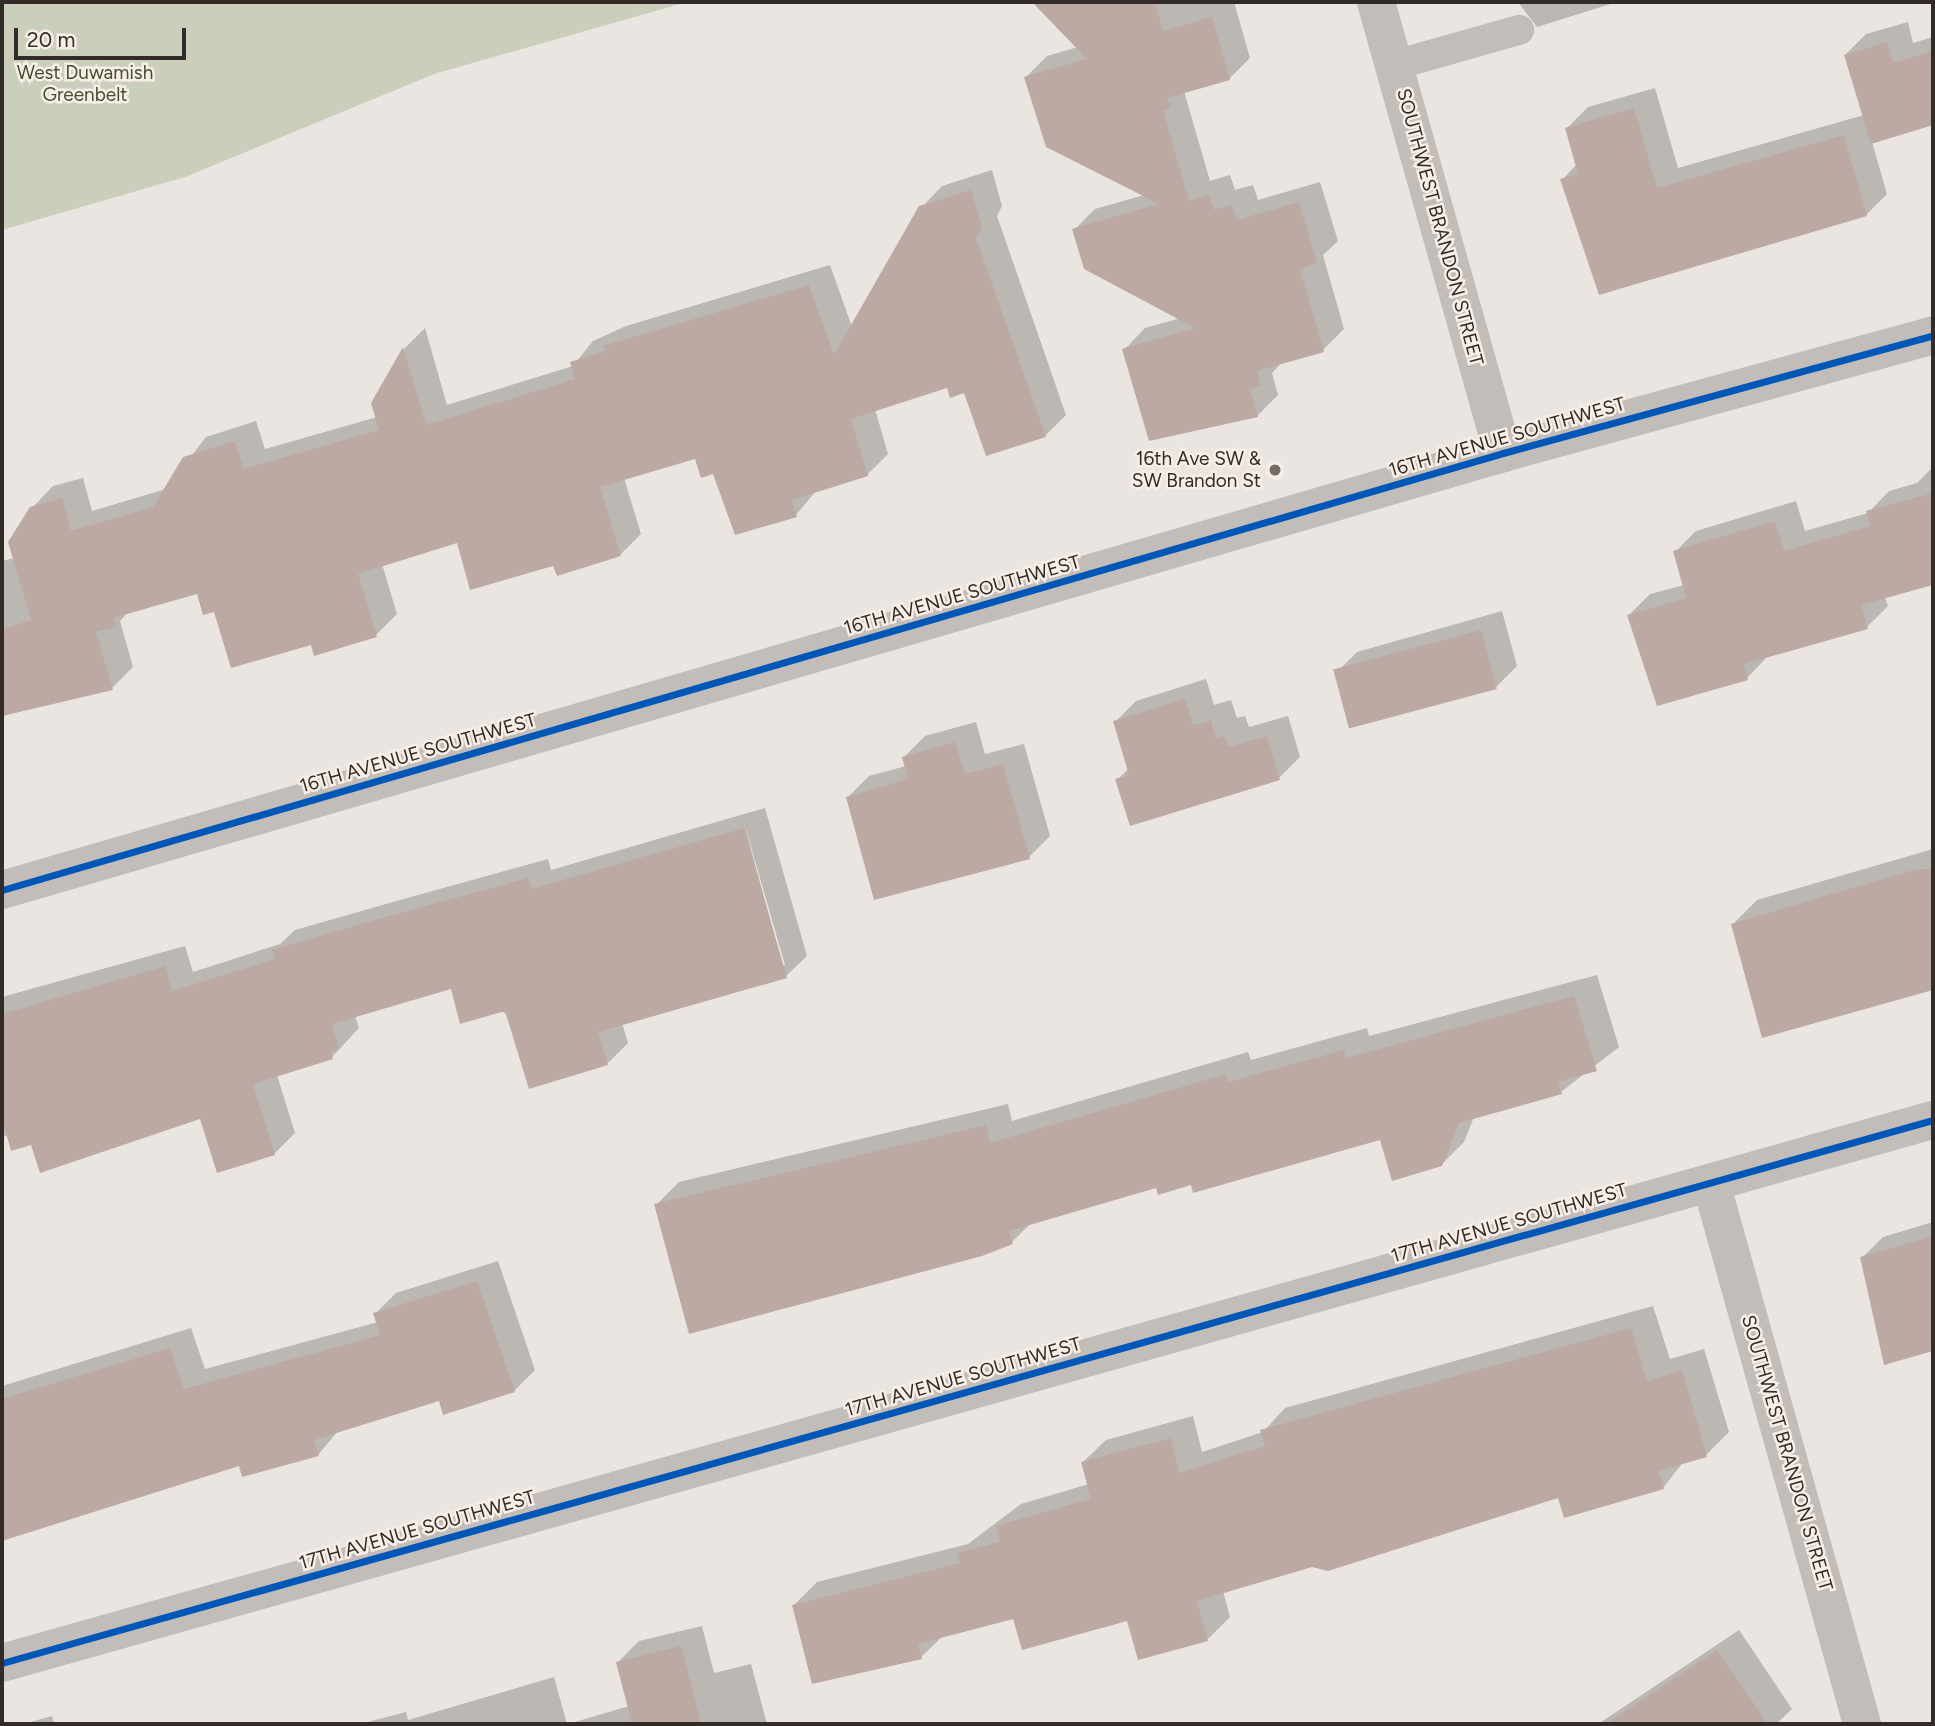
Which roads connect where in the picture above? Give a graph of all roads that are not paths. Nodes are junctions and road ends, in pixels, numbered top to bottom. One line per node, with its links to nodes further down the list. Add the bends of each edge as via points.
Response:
1 (1376, 2): 3 (street, SOUTHWEST BRANDON STREET)
2 (1519, 30): 3 (lane)
3 (1395, 65): 5 (street, SOUTHWEST BRANDON STREET)
4 (1933, 335): 5 (street, 16TH AVENUE SOUTHWEST)
5 (1503, 453): 6 (street, 16TH AVENUE SOUTHWEST)
6 (2, 890)
7 (1933, 1120): 8 (street, 17TH AVENUE SOUTHWEST)
8 (1711, 1183): 9 (street, 17TH AVENUE SOUTHWEST); 10 (street, SOUTHWEST BRANDON STREET)
9 (2, 1663)
10 (1862, 1724)

